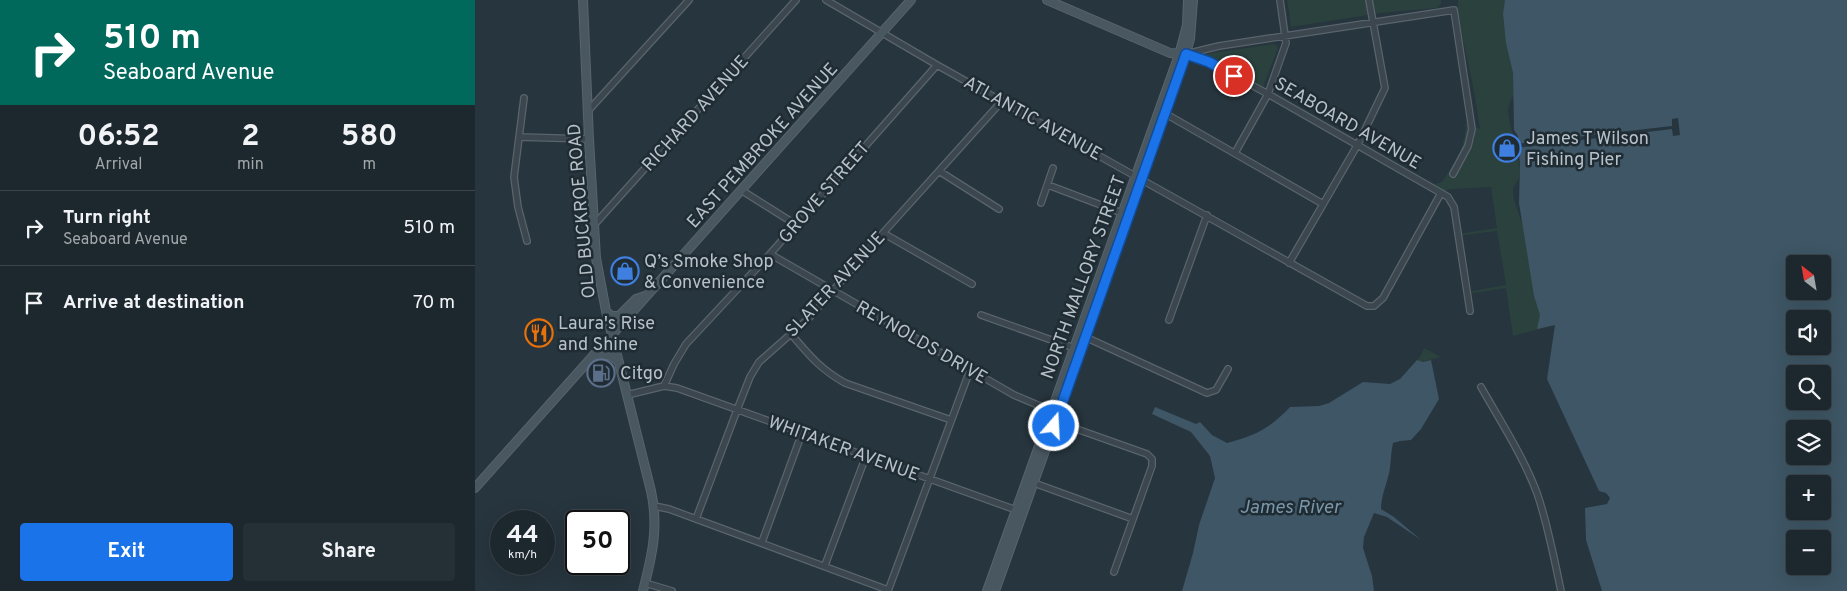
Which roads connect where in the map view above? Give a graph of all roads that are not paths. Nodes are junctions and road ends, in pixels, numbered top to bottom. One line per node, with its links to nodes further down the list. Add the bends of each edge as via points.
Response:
1 (583, 0): 19 (main road, OLD BUCKROE ROAD)
2 (689, 0): 19 (street)
3 (796, 0): 38 (street, RICHARD AVENUE)
4 (826, 0): 12 (street, ATLANTIC AVENUE)
5 (911, 0): 12 (main road, EAST PEMBROKE AVENUE)
6 (1047, 0): 14 (main road, SEABOARD AVENUE, via 1161,49)
7 (1188, 0): 14 (main road, NORTH MALLORY STREET)
8 (1193, 0): 14 (main road, NORTH MALLORY STREET, via 1192,29)
9 (1280, 0): 13 (street)
10 (1369, 0): 11 (street)
11 (1373, 22): 13 (street); 23 (street, via 1385,88); 27 (street, via 1454,10 1472,129 1469,146)
12 (882, 33): 15 (street, ATLANTIC AVENUE); 30 (main road, EAST PEMBROKE AVENUE)
13 (1285, 36): 14 (street); 16 (street, via 1286,43)
14 (1182, 54): 16 (street, SEABOARD AVENUE, via 1209,62); 20 (main road, NORTH MALLORY STREET); 28 (main road, NORTH MALLORY STREET)
15 (937, 65): 18 (street, ATLANTIC AVENUE); 37 (street, GROVE STREET)
16 (1268, 94): 23 (street, SEABOARD AVENUE); 24 (street)
17 (524, 98): 21 (street)
18 (1002, 101): 26 (street, SLATER AVENUE); 28 (street, ATLANTIC AVENUE)
19 (587, 112): 22 (main road, OLD BUCKROE ROAD)
20 (1166, 114): 24 (street); 28 (main road, NORTH MALLORY STREET)
21 (519, 137): 22 (street); 40 (street, via 514,178)
22 (589, 139): 38 (main road, OLD BUCKROE ROAD)
23 (1358, 144): 31 (street, SEABOARD AVENUE); 33 (street)
24 (1235, 153): 33 (street)
25 (1053, 168): 29 (street)
26 (939, 171): 34 (street); 39 (street, SLATER AVENUE)
27 (1453, 174)
28 (1139, 177): 35 (main road, NORTH MALLORY STREET); 36 (street, ATLANTIC AVENUE); 52 (main road, NORTH MALLORY STREET)
29 (1048, 185): 32 (street); 35 (street)
30 (741, 190): 37 (street); 45 (main road, EAST PEMBROKE AVENUE)
31 (1441, 193): 42 (street, ATLANTIC AVENUE, via 1383,298 1372,307); 47 (street, via 1454,206)
32 (1041, 203)
33 (1323, 204): 42 (street)
34 (999, 209)
35 (1122, 213): 52 (main road, NORTH MALLORY STREET)
36 (1207, 215): 42 (street, ATLANTIC AVENUE); 49 (street)
37 (795, 224): 41 (street, GROVE STREET)
38 (594, 225): 46 (main road, OLD BUCKROE ROAD, via 596,258)
39 (883, 233): 43 (street); 44 (street, SLATER AVENUE)
40 (527, 241)
41 (769, 254): 44 (street, REYNOLDS DRIVE); 58 (street, GROVE STREET, via 686,344)
42 (1289, 262)
43 (972, 284)
44 (833, 290): 50 (street, SLATER AVENUE); 57 (street, REYNOLDS DRIVE)
45 (646, 296): 46 (main road, via 636,299 619,316 611,316); 51 (main road, EAST PEMBROKE AVENUE)
46 (606, 311): 51 (main road, OLD BUCKROE ROAD)
47 (1470, 311)
48 (981, 315): 53 (street)
49 (1169, 320)
50 (791, 334): 61 (street, SLATER AVENUE, via 759,362); 63 (street, via 817,364 845,383)
51 (612, 336): 54 (main road, OLD BUCKROE ROAD); 55 (main road, EAST PEMBROKE AVENUE)
52 (1083, 336): 53 (main road, NORTH MALLORY STREET); 56 (street, via 1207,393 1216,390); 62 (main road, NORTH MALLORY STREET)
53 (1074, 348): 62 (main road, NORTH MALLORY STREET)
54 (619, 362): 55 (main road, via 606,355); 60 (main road, OLD BUCKROE ROAD)
55 (584, 368): 68 (main road, EAST PEMBROKE AVENUE)
56 (1228, 369)
57 (970, 370): 62 (street, REYNOLDS DRIVE); 63 (street)
58 (665, 386): 60 (street); 61 (street, WHITAKER AVENUE)
59 (1481, 387): 81 (street, via 1510,436 1537,494)
60 (627, 395): 69 (main road, OLD BUCKROE ROAD)
61 (737, 410): 64 (street, WHITAKER AVENUE); 71 (street, SLATER AVENUE)
62 (1052, 417): 67 (main road, NORTH MALLORY STREET); 70 (main road, NORTH MALLORY STREET); 72 (street, REYNOLDS DRIVE, via 1150,456 1152,466)
63 (951, 420): 66 (street)
64 (802, 433): 65 (street, WHITAKER AVENUE); 73 (street)
65 (866, 456): 66 (street, WHITAKER AVENUE); 74 (street)
66 (929, 479): 70 (street, WHITAKER AVENUE); 78 (street)
67 (1033, 483): 70 (main road, NORTH MALLORY STREET); 72 (street)
68 (475, 488)
69 (654, 506): 71 (street); 76 (main road, OLD BUCKROE ROAD, via 655,538)
70 (1020, 511): 79 (main road, NORTH MALLORY STREET); 80 (main road, NORTH MALLORY STREET)
71 (697, 519): 73 (street)
72 (1133, 519): 75 (street)
73 (761, 542): 74 (street)
74 (825, 566): 78 (street)
75 (1114, 572)
76 (644, 587): 77 (street)
77 (672, 591)
78 (888, 591)
79 (987, 591)
80 (995, 591)
81 (1561, 591)

